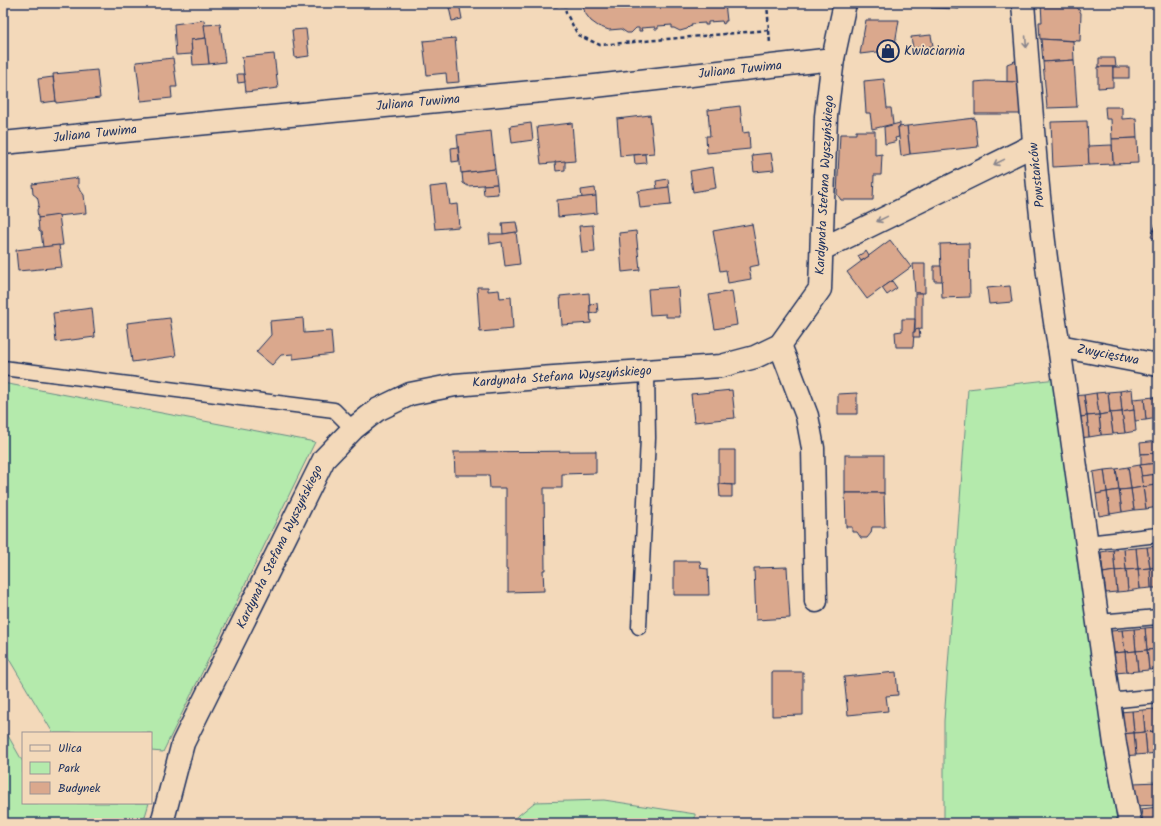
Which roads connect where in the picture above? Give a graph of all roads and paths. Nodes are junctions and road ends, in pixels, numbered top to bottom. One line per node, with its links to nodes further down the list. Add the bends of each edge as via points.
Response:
1 (767, 3): 4 (path, via 769,30 600,46 578,35 566,13)
2 (846, 3): 6 (street, Kardynała Stefana Wyszyńskiego)
3 (1023, 3): 8 (street, Powstańców, one-way to 8)
4 (565, 4): 5 (path)
5 (554, 6)
6 (833, 59): 7 (street, Juliana Tuwima, via 602,85); 9 (street, Kardynała Stefana Wyszyńskiego, via 826,116)
7 (3, 143)
8 (1034, 145): 9 (street, one-way to 9); 11 (street, Powstańców, via 1050,294)
9 (822, 249): 10 (street, Kardynała Stefana Wyszyńskiego, via 820,288)
10 (780, 345): 14 (street, Kardynała Stefana Wyszyńskiego, via 755,357 721,366); 18 (street, via 807,416 812,448)
11 (1059, 346): 12 (street, Zwycięstwa); 17 (street, Powstańców)
12 (1158, 365)
13 (3, 368): 15 (lane, via 334,410)
14 (647, 371): 15 (street, Kardynała Stefana Wyszyńskiego, via 455,386 410,394 377,410); 21 (lane, via 648,438)
15 (353, 429): 24 (street, Kardynała Stefana Wyszyńskiego, via 324,459 183,743)
16 (1158, 535): 17 (lane)
17 (1087, 543): 20 (street, Powstańców)
18 (816, 601)
19 (1158, 617): 20 (lane)
20 (1098, 622): 23 (street, Powstańców)
21 (640, 627)
22 (1158, 696): 23 (lane)
23 (1109, 700): 25 (street, Powstańców)
24 (162, 823)
25 (1130, 823)

